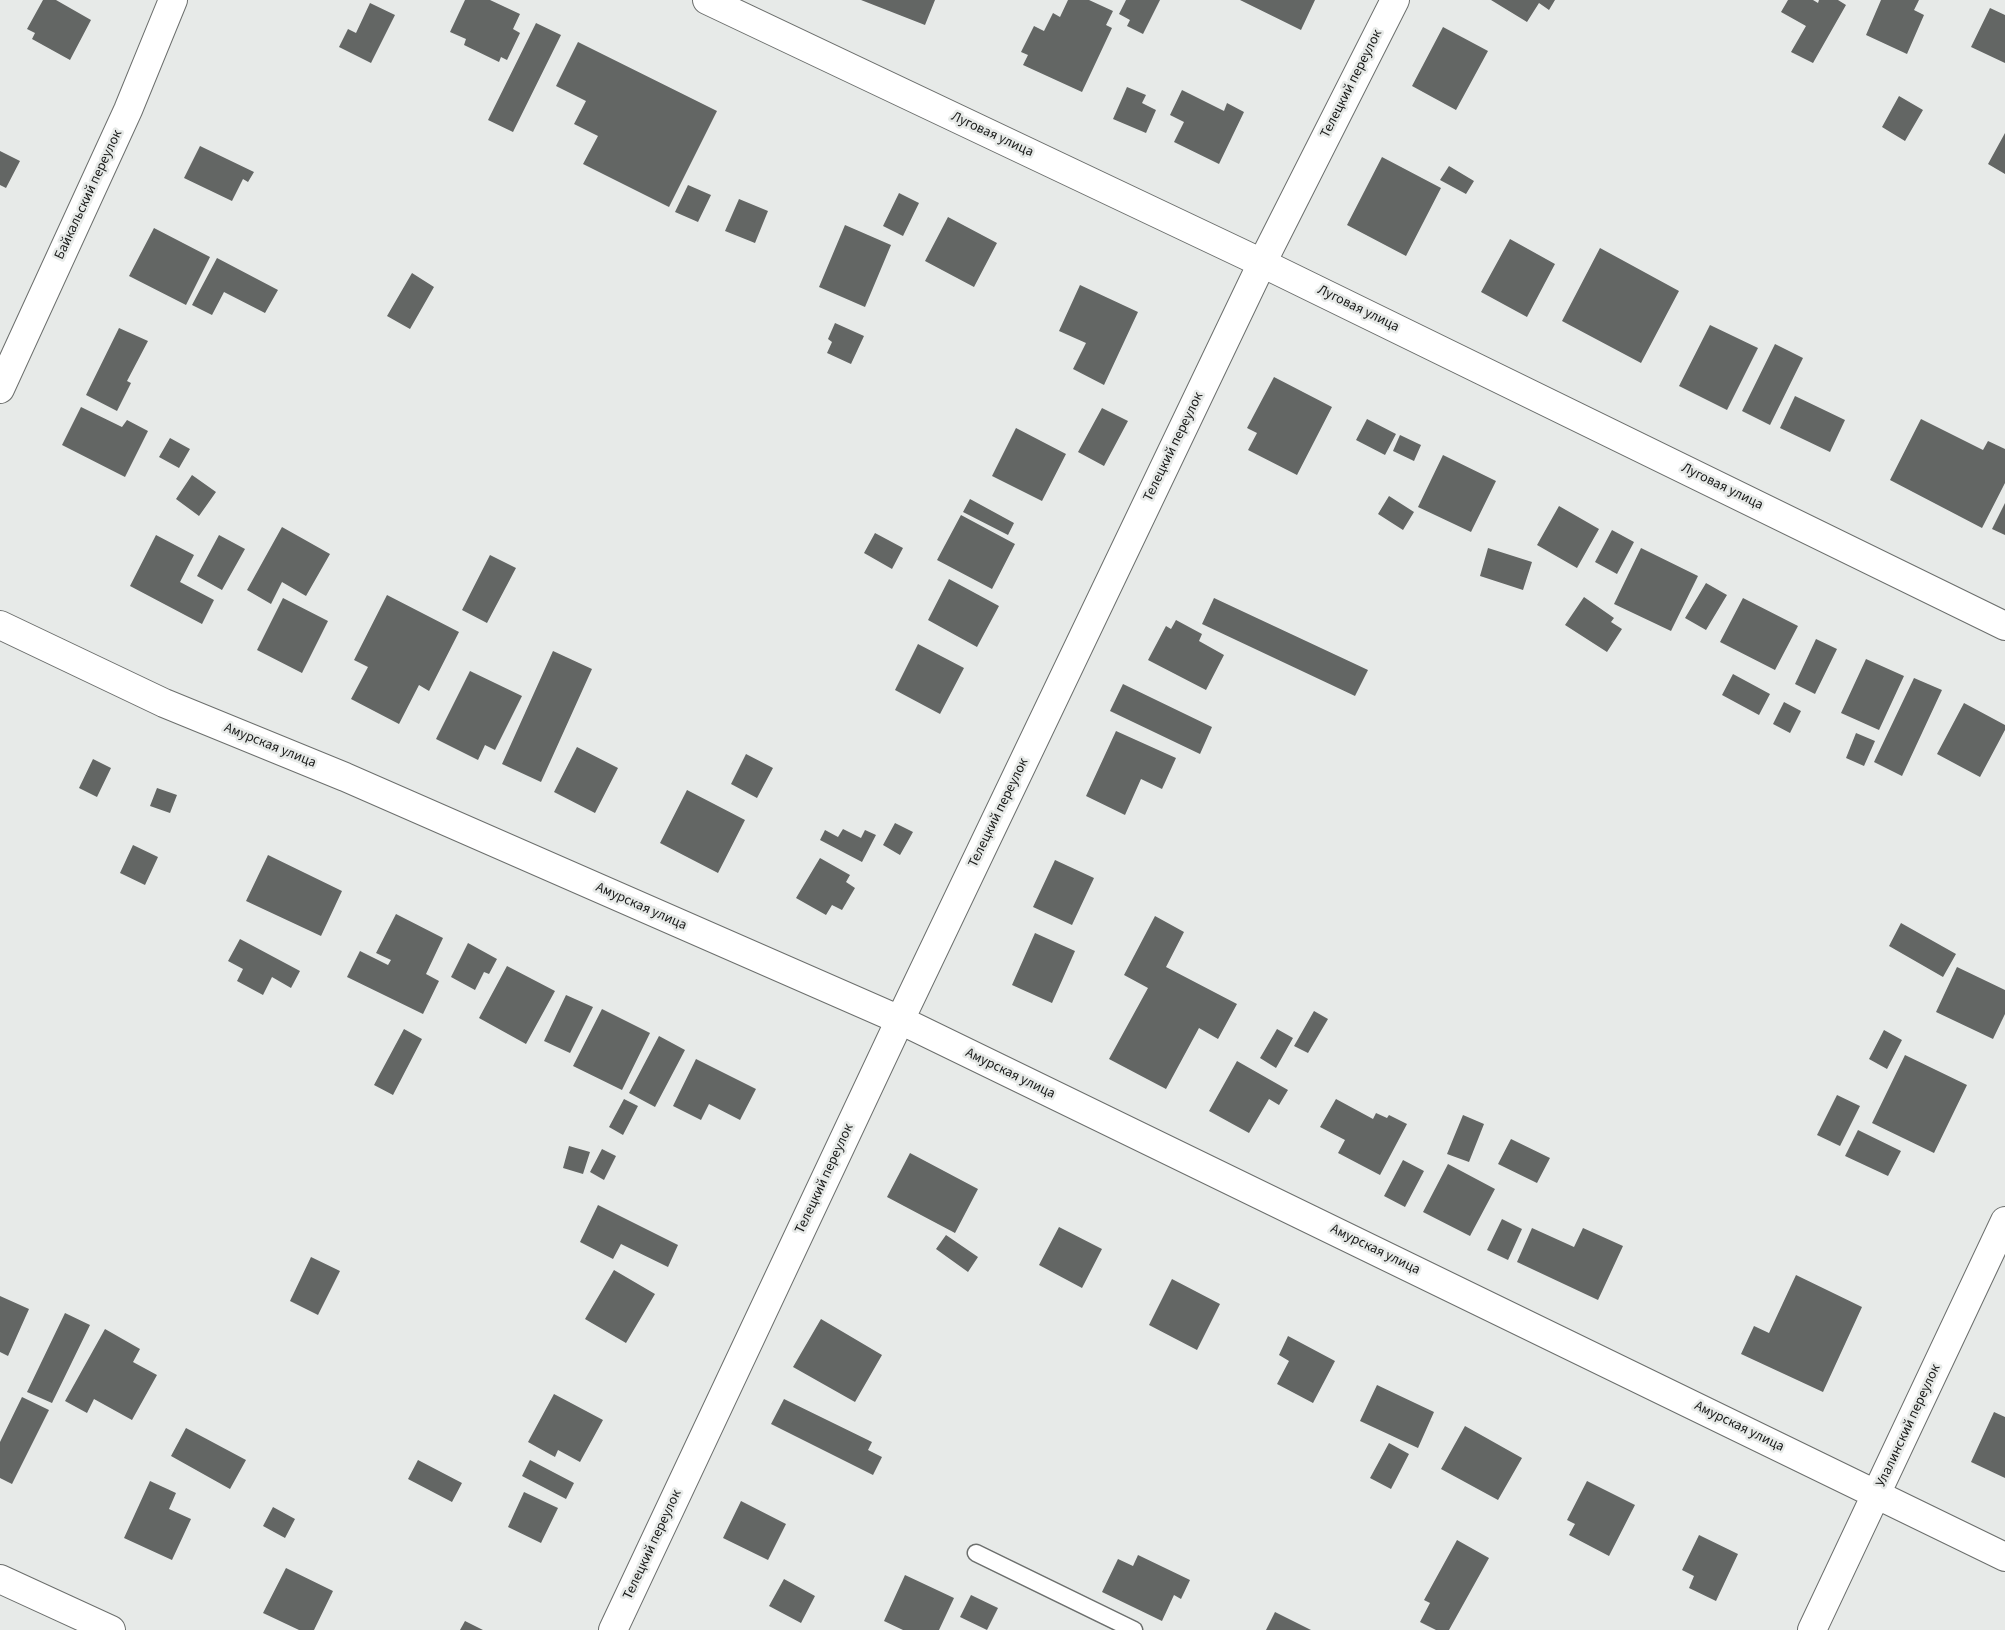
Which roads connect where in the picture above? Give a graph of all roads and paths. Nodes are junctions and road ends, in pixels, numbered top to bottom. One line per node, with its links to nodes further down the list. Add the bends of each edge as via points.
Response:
1 (173, 0): 5 (street, Байкальский переулок, via 128,110)
2 (707, 0): 4 (street, Луговая улица)
3 (1395, 0): 4 (street, Телецкий переулок)
4 (1262, 263): 7 (street, Луговая улица); 8 (street, Телецкий переулок)
5 (0, 389)
6 (0, 625): 8 (street, Амурская улица, via 164,703)
7 (2005, 626)
8 (900, 1020): 10 (street, Амурская улица); 15 (street, Телецкий переулок)
9 (2005, 1221): 10 (street, Улалинский переулок)
10 (1877, 1494): 12 (street, Амурская улица); 17 (street, Улалинский переулок)
11 (976, 1553): 16 (lane)
12 (2005, 1557)
13 (0, 1579): 14 (street)
14 (111, 1630)
15 (613, 1630)
16 (1134, 1630)
17 (1812, 1630)

